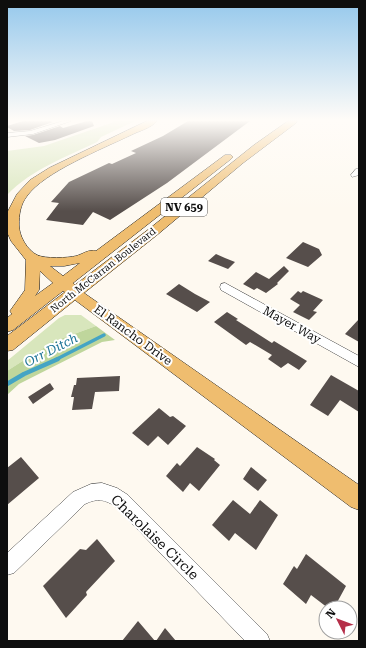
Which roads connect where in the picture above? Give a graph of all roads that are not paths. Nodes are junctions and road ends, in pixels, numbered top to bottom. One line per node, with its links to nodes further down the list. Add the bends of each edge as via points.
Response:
1 (91, 151): 5 (main road, El Rancho Drive, via 53,170 27,189 16,204 13,231 17,241)
2 (236, 151): 4 (main road, North McCarran Boulevard / NV 659)
3 (253, 151): 7 (main road, North McCarran Boulevard / NV 659, via 121,258)
4 (115, 244): 5 (main road, via 75,261 57,263); 7 (main road, North McCarran Boulevard / NV 659)
5 (33, 259): 7 (main road, El Rancho Drive); 8 (main road, via 32,290)
6 (225, 287): 10 (street, Mayer Way)
7 (68, 288): 8 (main road, North McCarran Boulevard / NV 659); 9 (main road, North McCarran Boulevard / NV 659); 11 (main road, El Rancho Drive)
8 (7, 325)
9 (7, 345)
10 (359, 362)
11 (359, 499)
12 (7, 566): 13 (street, Charolaise Circle, via 79,498 92,492 105,491 122,501)
13 (260, 641)

